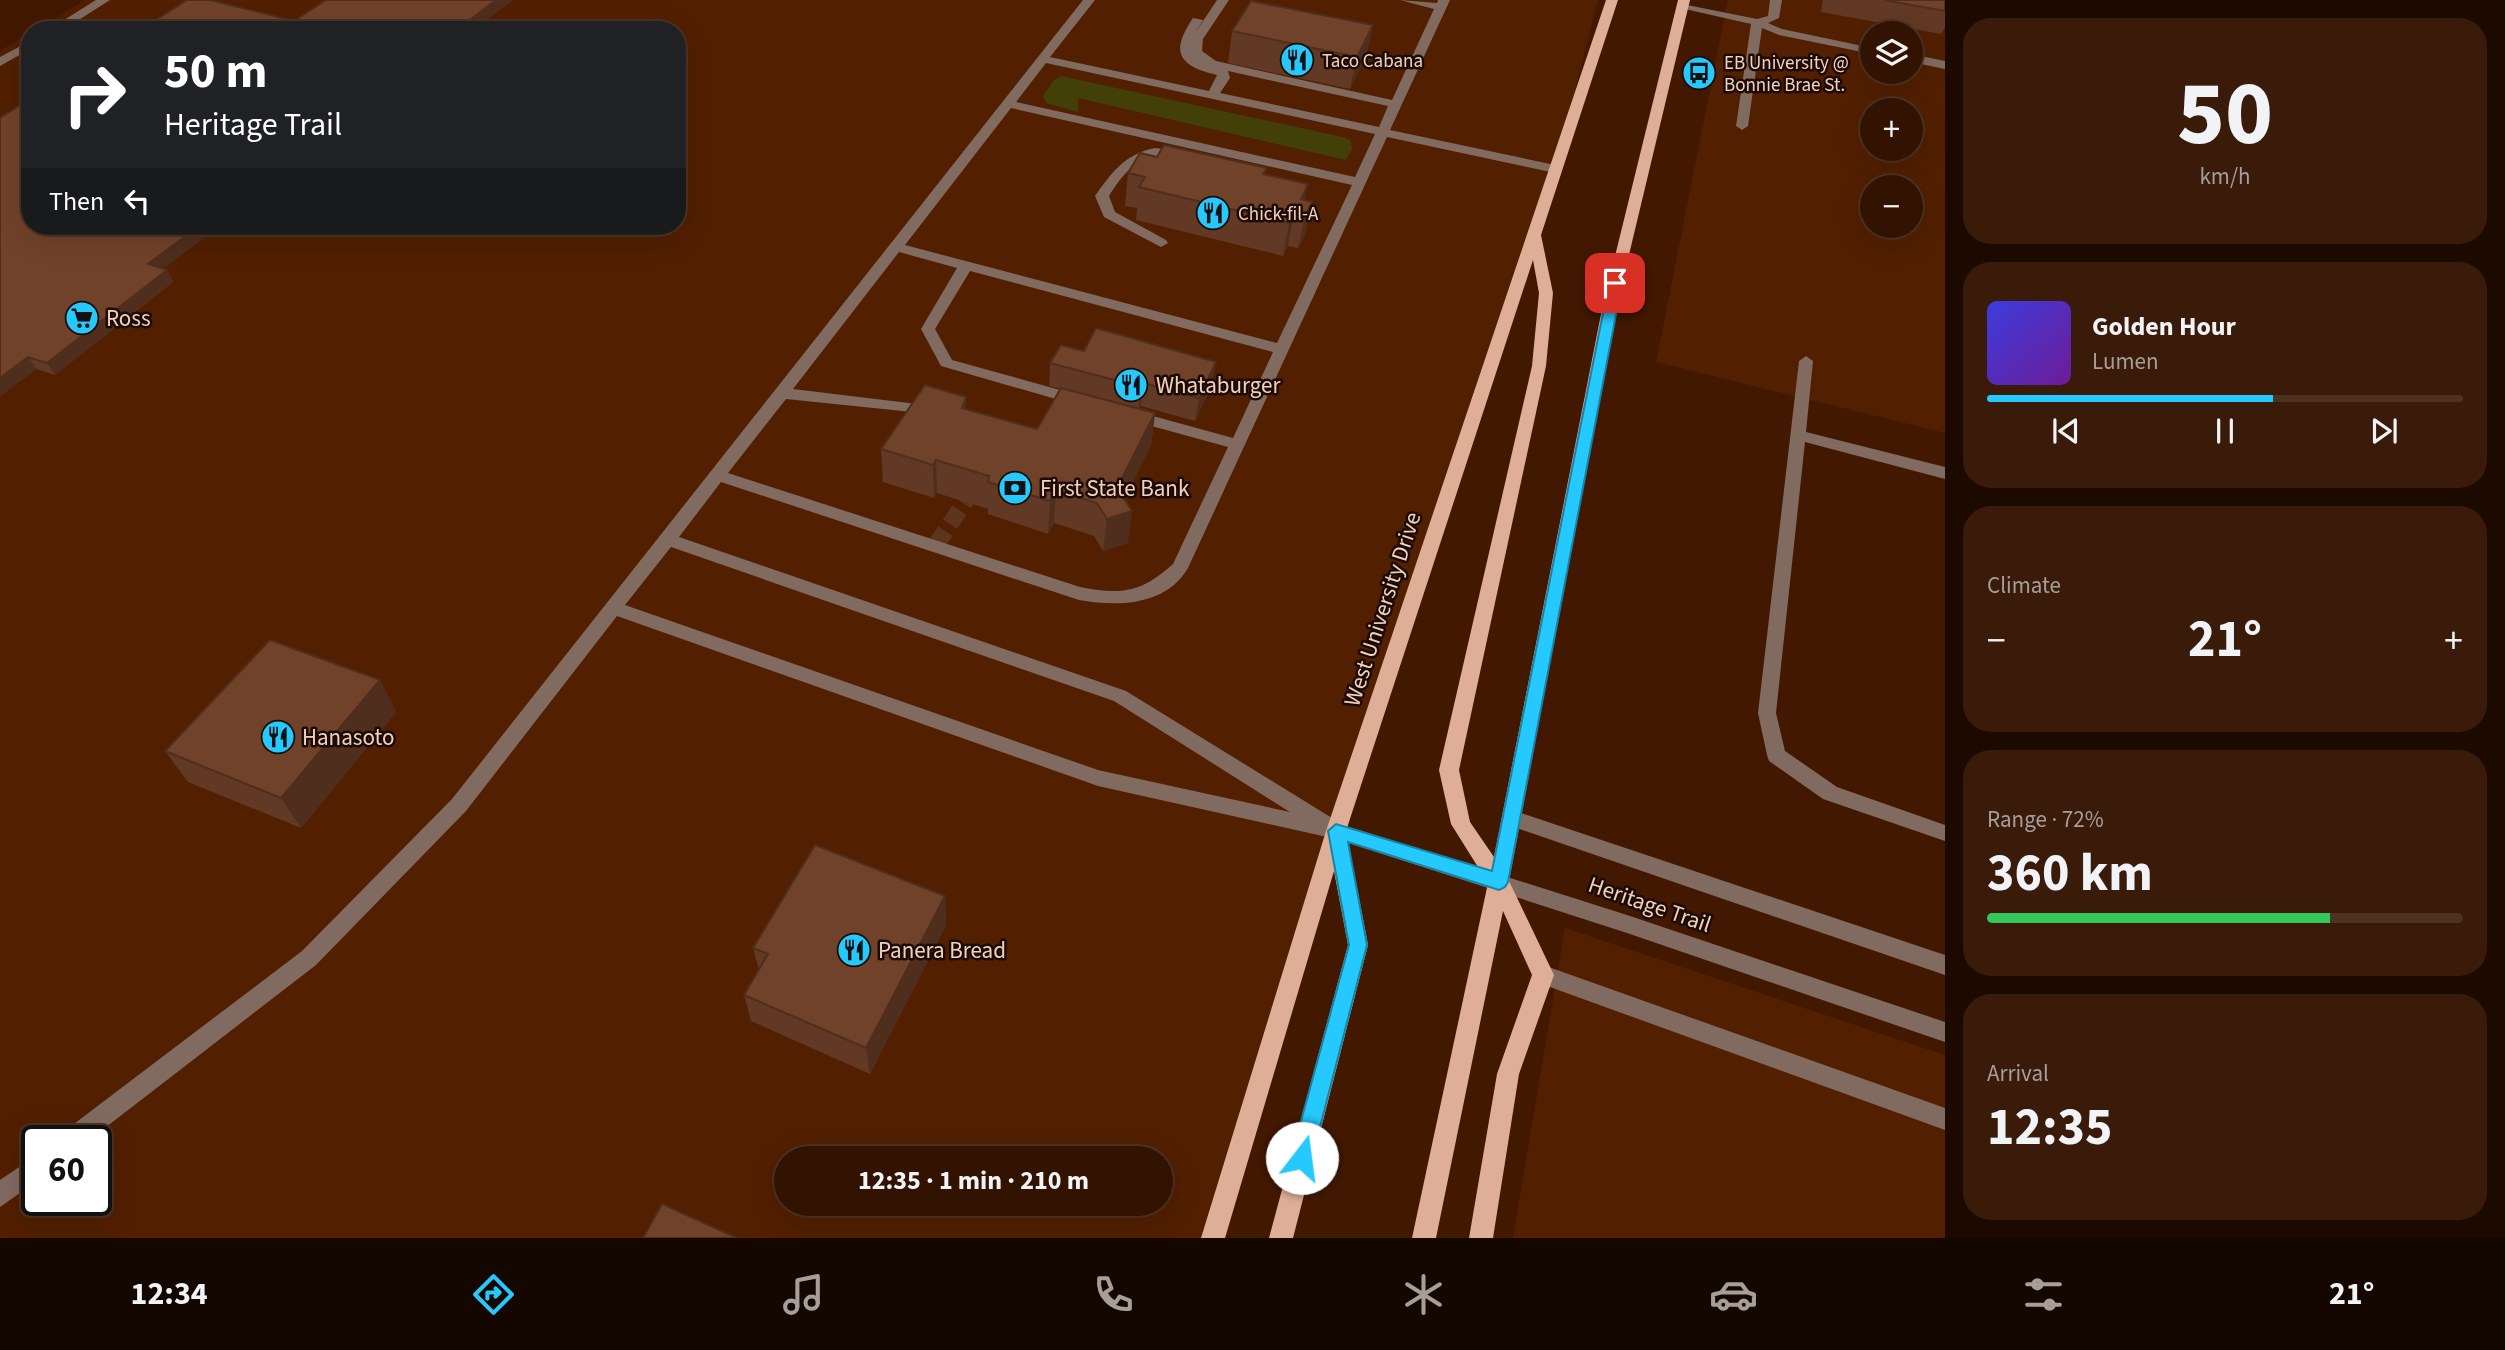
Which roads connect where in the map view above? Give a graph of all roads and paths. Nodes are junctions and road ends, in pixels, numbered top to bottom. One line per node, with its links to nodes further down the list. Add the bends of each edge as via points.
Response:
1 (104, 0): 10 (street)
2 (1089, 0): 14 (street)
3 (1210, 0): 18 (street, via 1183,46 1195,65 1223,73)
4 (1223, 0): 20 (street, via 1197,39 1196,52 1212,64)
5 (1406, 0): 8 (street)
6 (1612, 0): 23 (main road, West University Drive)
7 (1776, 0): 11 (street, via 1773,18)
8 (1442, 3): 20 (street)
9 (1683, 4): 11 (street); 41 (main road, via 1609,309)
10 (69, 21)
11 (1757, 22): 13 (street, via 1779,32); 21 (street)
12 (21, 49): 16 (street)
13 (1860, 49)
14 (1042, 60): 18 (street); 19 (street)
15 (1923, 60): 17 (street)
16 (0, 62)
17 (1945, 65)
18 (1212, 96): 22 (street)
19 (1008, 104): 24 (street); 27 (street)
20 (1395, 104): 22 (street)
21 (1742, 126)
22 (1382, 132): 23 (street); 24 (street)
23 (1555, 169): 25 (main road, West University Drive)
24 (1356, 187): 26 (street, via 1168,152 1143,156 1122,164 1102,196 1109,214); 29 (street)
25 (1534, 235): 42 (main road, West University Drive); 44 (main road, via 1546,293 1539,366 1449,770 1461,824)
26 (1161, 243)
27 (896, 247): 28 (street); 31 (street)
28 (966, 265): 29 (street); 32 (street, via 928,329 946,363)
29 (1280, 349): 36 (street)
30 (1806, 361): 35 (street)
31 (782, 393): 33 (street); 38 (street)
32 (1091, 404)
33 (917, 409)
34 (1117, 411): 36 (street)
35 (1798, 435): 37 (street); 43 (street, via 1768,713 1776,755 1830,793)
36 (1235, 444): 38 (street, via 1180,568 1146,594 1124,599 1079,593)
37 (1945, 473)
38 (717, 475): 39 (street)
39 (667, 539): 40 (street); 42 (street, via 1120,696)
40 (613, 608): 42 (street, via 1098,778); 49 (street, via 459,805 309,958)
41 (1512, 818): 44 (main road); 45 (street, Heritage Trail)
42 (1336, 831): 44 (street, Heritage Trail); 52 (main road, West University Drive); 53 (main road, via 1358,945)
43 (1945, 833)
44 (1499, 882): 46 (main road); 47 (street, Heritage Trail); 54 (main road)
45 (1945, 964)
46 (1543, 975): 48 (street); 55 (main road, via 1508,1074)
47 (1945, 1032)
48 (1945, 1119)
49 (91, 1125)
50 (21, 1179): 51 (street)
51 (0, 1195)
52 (1213, 1238)
53 (1281, 1238)
54 (1424, 1238)
55 (1481, 1238)

